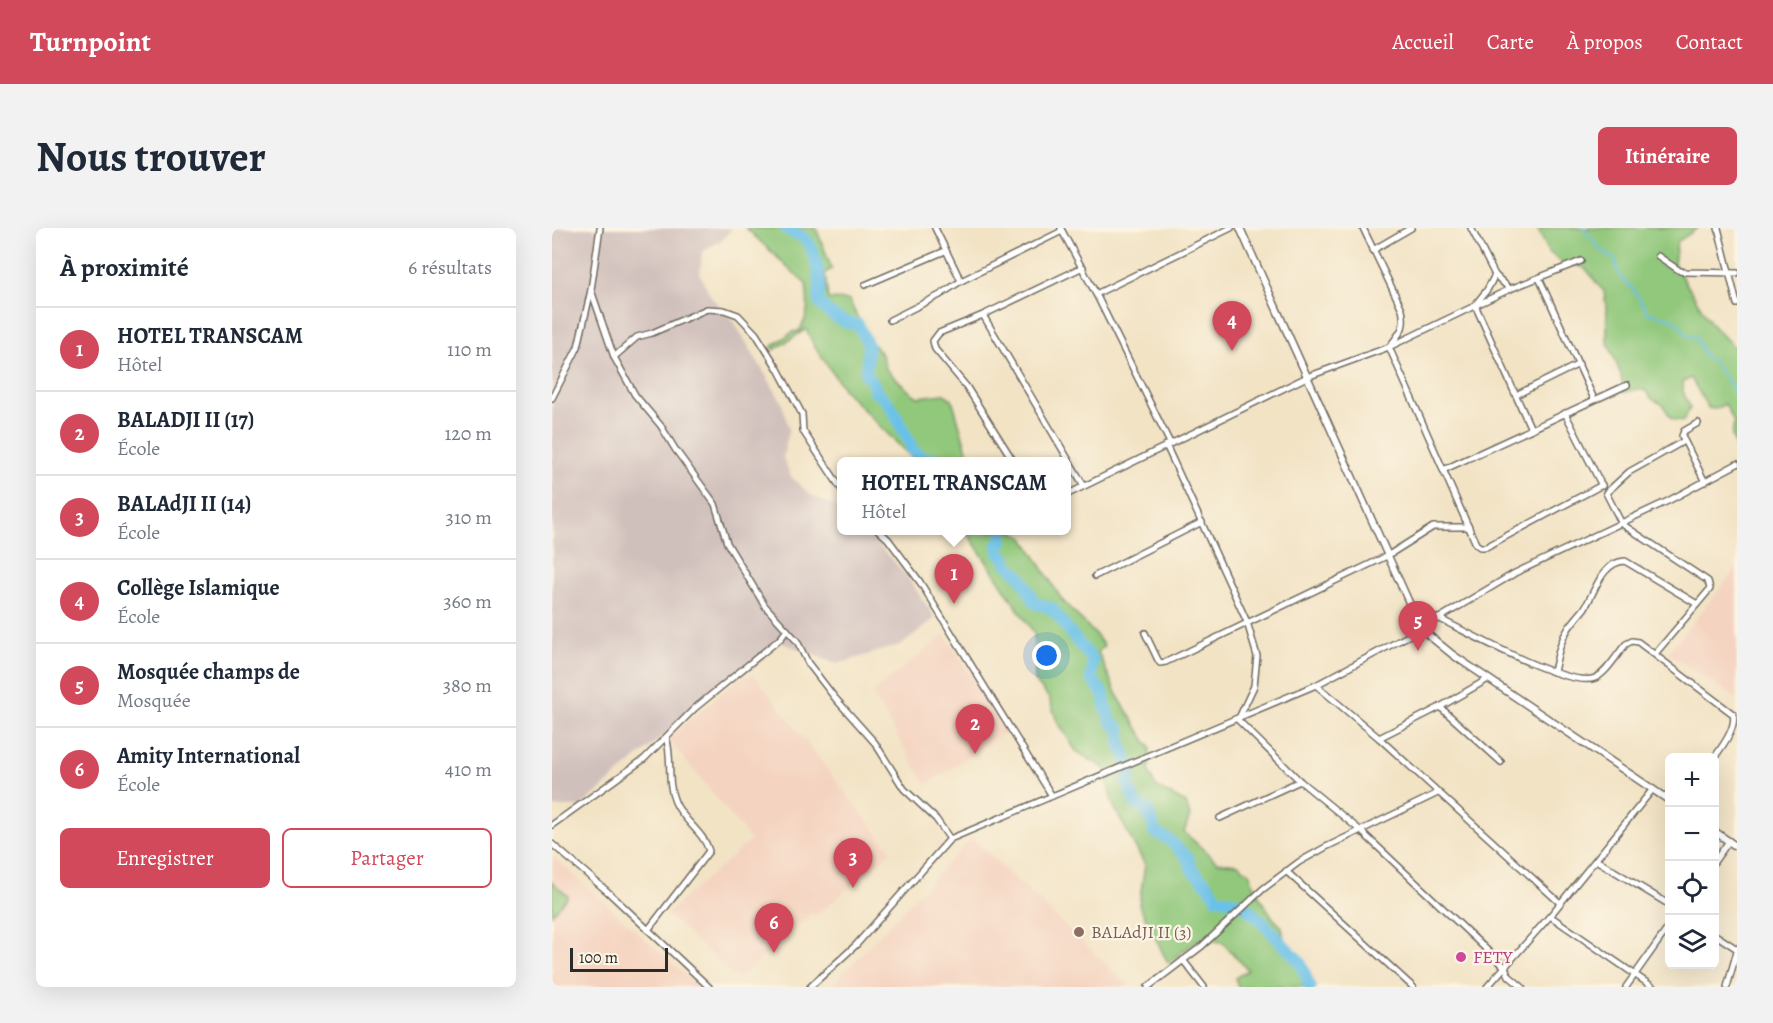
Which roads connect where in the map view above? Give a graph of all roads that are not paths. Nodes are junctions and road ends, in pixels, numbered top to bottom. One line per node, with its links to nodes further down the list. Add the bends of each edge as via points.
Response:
1 (600, 228): 22 (street)
2 (935, 228): 11 (street)
3 (1231, 228): 23 (street)
4 (1239, 228): 31 (street)
5 (1363, 228): 10 (street)
6 (1411, 228): 10 (street)
7 (1471, 228): 17 (street)
8 (1718, 228): 15 (street)
9 (1062, 229): 14 (street); 19 (street)
10 (1373, 250): 28 (street, via 1405,322)
11 (945, 251): 19 (street); 20 (street)
12 (1658, 256): 15 (street, via 1686,272)
13 (1581, 261): 18 (street)
14 (1083, 267): 23 (street); 26 (street)
15 (1727, 271): 16 (street); 24 (street)
16 (1737, 273)
17 (1495, 275): 21 (street); 25 (street)
18 (1539, 278): 21 (street); 30 (street)
19 (961, 281): 27 (street)
20 (865, 285)
21 (1510, 289): 25 (street)
22 (591, 290): 29 (street); 34 (street, via 578,347)
23 (1096, 294): 40 (street)
24 (1737, 304)
25 (1475, 305): 28 (street); 33 (street)
26 (983, 315): 41 (street, via 939,333 933,341); 42 (street)
27 (890, 320)
28 (1389, 347): 31 (street); 45 (street)
29 (614, 357): 46 (street, via 637,337 707,309 738,315 756,333 778,369 802,414 803,431); 62 (street, via 635,395 716,504 727,543 765,606)
30 (1579, 364): 33 (street); 35 (street)
31 (1307, 377): 40 (street); 56 (street)
32 (1628, 385): 35 (street)
33 (1516, 395): 38 (street)
34 (552, 398)
35 (1594, 399): 36 (street)
36 (1564, 413): 38 (street); 48 (street)
37 (1698, 423): 39 (street, via 1684,431)
38 (1531, 429): 45 (street)
39 (1684, 441): 47 (street); 51 (street, via 1629,472)
40 (1168, 444): 49 (street); 52 (street)
41 (1011, 457)
42 (1067, 457)
43 (1071, 464): 49 (street)
44 (1737, 464): 47 (street)
45 (1443, 470): 54 (street)
46 (837, 482)
47 (1705, 482): 53 (street)
48 (1602, 485): 51 (street); 54 (street, via 1486,548 1476,544)
49 (1084, 486): 50 (street)
50 (1071, 492)
51 (1606, 493): 53 (street)
52 (1202, 522): 57 (street); 60 (street)
53 (1622, 524): 58 (street, via 1708,581 1710,589); 59 (street, via 1515,573)
54 (1469, 527): 56 (street, via 1433,527)
55 (883, 535): 77 (street, via 920,582)
56 (1387, 556): 60 (street); 61 (street)
57 (1095, 576)
58 (1697, 603): 64 (street); 65 (street, via 1621,561 1614,564 1594,586 1585,607 1572,622 1561,643)
59 (1438, 618): 61 (street); 65 (street)
60 (1247, 622): 63 (street, via 1160,663); 69 (street, via 1257,669 1254,686)
61 (1421, 629): 66 (street); 67 (street)
62 (786, 630): 70 (street); 83 (street, via 798,641 808,663 875,743 904,789 936,819)
63 (1145, 633)
64 (1655, 654): 65 (street, via 1632,641 1601,676 1583,681); 72 (street, via 1733,714 1735,726)
65 (1554, 672)
66 (1488, 679): 68 (street); 75 (street)
67 (1316, 686): 69 (street); 71 (street)
68 (1440, 707): 71 (street); 73 (street)
69 (1238, 720): 74 (street); 77 (street)
70 (666, 737): 80 (street, via 644,759); 93 (street, via 669,782 675,804 706,841 709,851)
71 (1379, 738): 76 (street)
72 (1717, 753)
73 (1502, 762)
74 (1300, 781): 79 (street); 81 (street)
75 (1653, 789): 78 (street); 87 (street)
76 (1438, 793): 81 (street); 91 (street)
77 (1052, 796): 83 (street)
78 (1665, 797)
79 (1220, 818)
80 (552, 825)
81 (1361, 831): 89 (street); 98 (street)
82 (1719, 834): 84 (street)
83 (950, 839): 101 (street, via 856,945)
84 (1729, 841): 86 (street); 88 (street)
85 (552, 844): 93 (street)
86 (1737, 847)
87 (1596, 860): 90 (street); 91 (street)
88 (1715, 861)
89 (1286, 871): 97 (street); 104 (street)
90 (1665, 902)
91 (1560, 903): 92 (street)
92 (1550, 916): 98 (street); 99 (street)
93 (648, 930): 100 (street)
94 (1665, 932): 99 (street)
95 (1719, 937): 96 (street)
96 (1737, 950): 109 (street)
97 (1183, 960): 102 (street); 103 (street)
98 (1505, 967): 105 (street); 106 (street)
99 (1635, 975): 107 (street); 108 (street)
100 (709, 987)
101 (810, 987)
102 (1148, 987)
103 (1204, 987)
104 (1413, 987)
105 (1486, 987)
106 (1522, 987)
107 (1626, 987)
108 (1653, 987)
109 (1727, 987)

